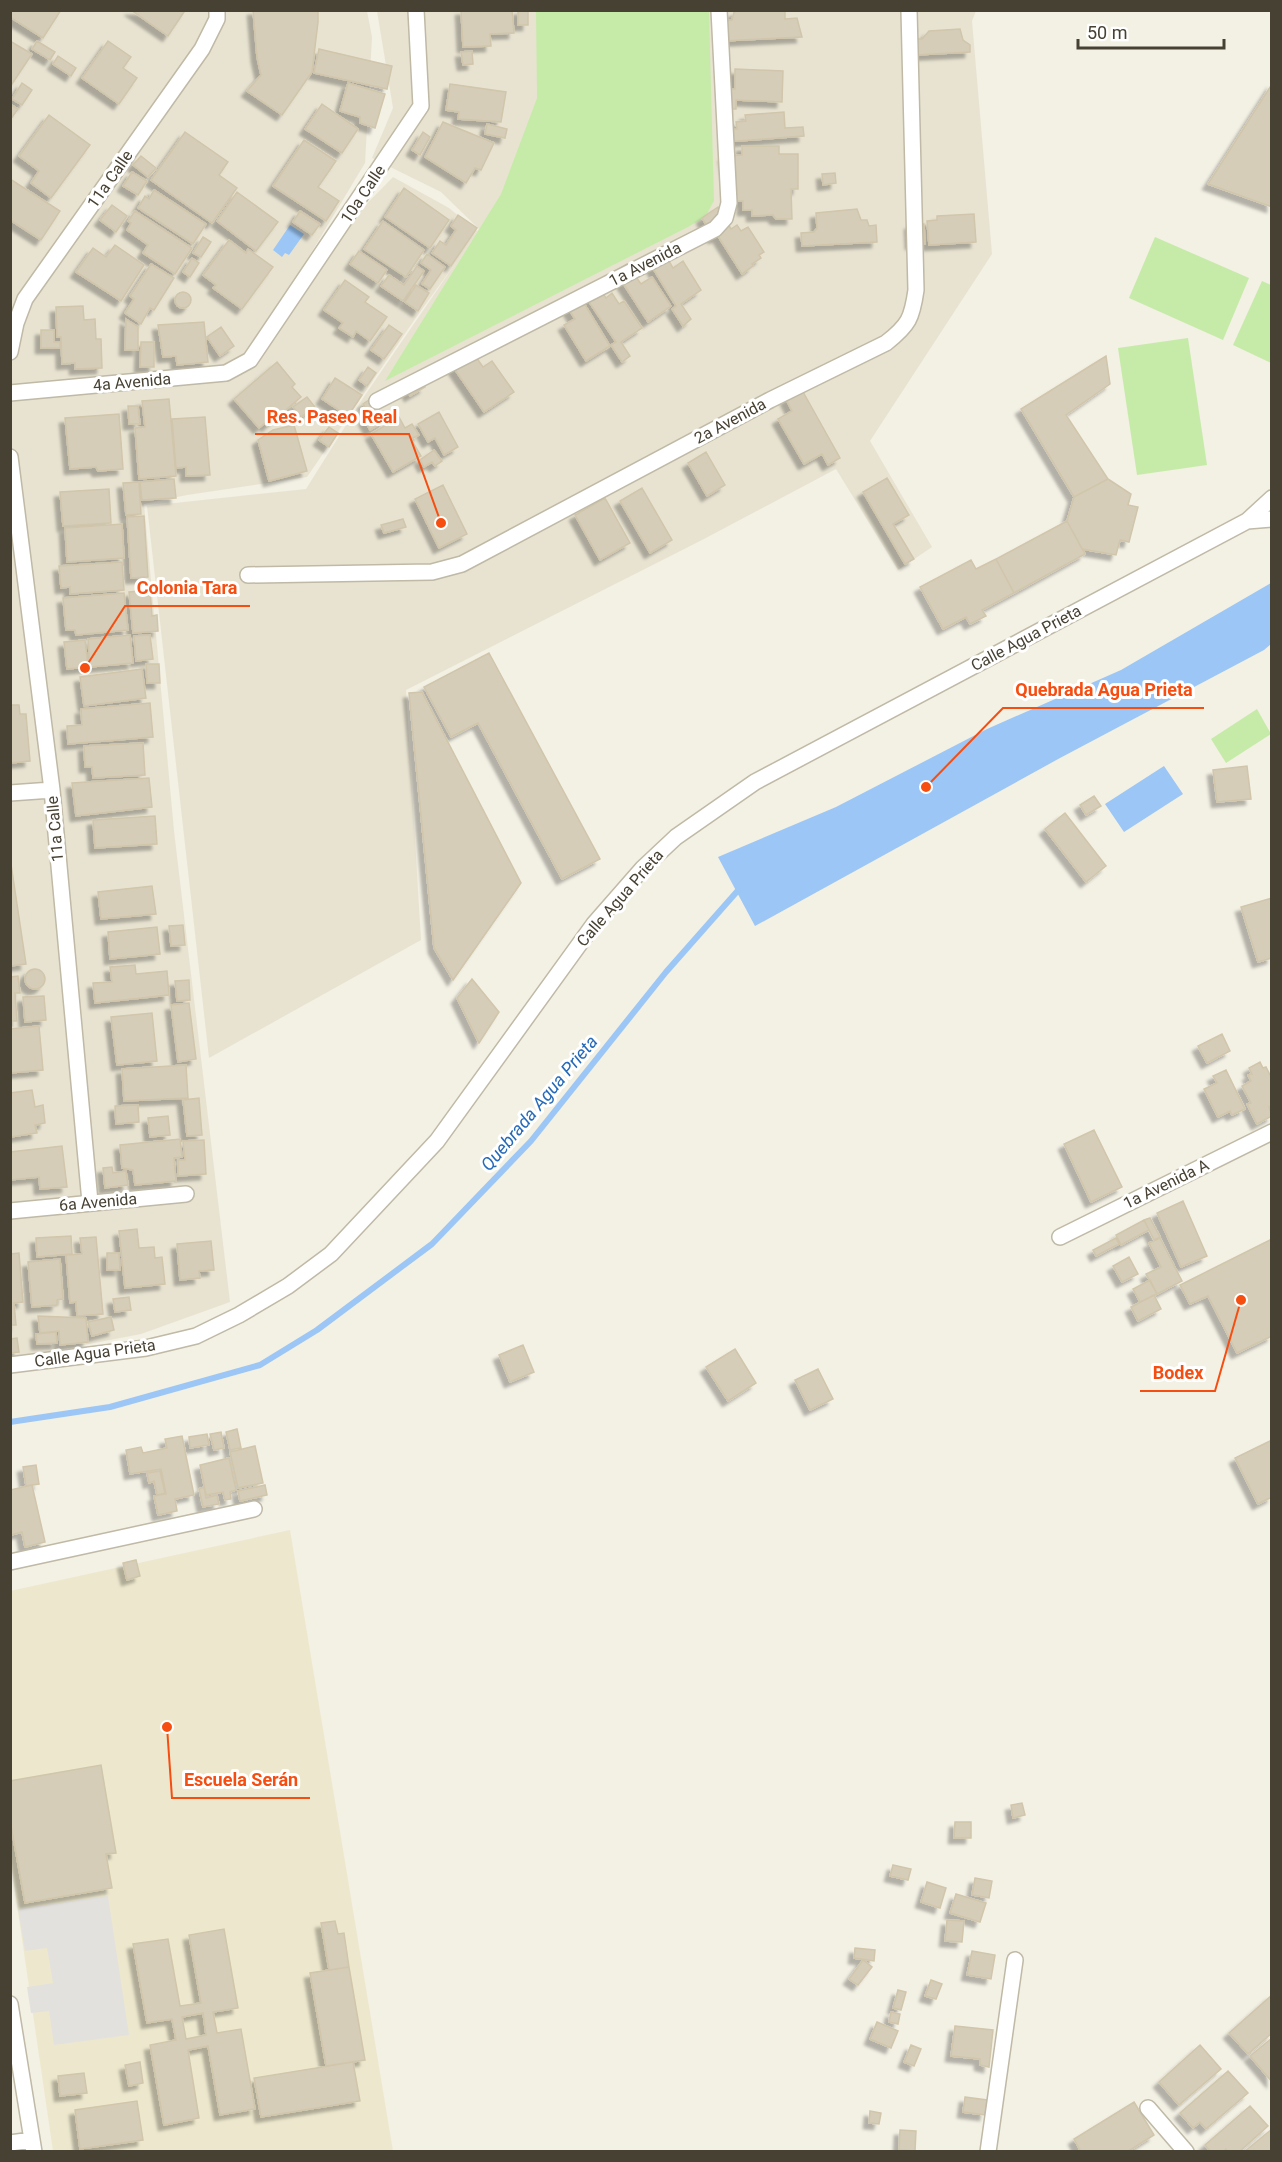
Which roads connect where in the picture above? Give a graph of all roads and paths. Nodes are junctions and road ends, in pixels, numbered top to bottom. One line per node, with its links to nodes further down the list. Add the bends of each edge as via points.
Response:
1 (217, 10): 5 (street, 11a Calle, via 217,19 202,49 25,300)
2 (416, 10): 6 (street, 10a Calle, via 421,106)
3 (719, 10): 8 (street, 1a Avenida, via 729,203 725,218 715,229)
4 (909, 10): 13 (street, 2a Avenida, via 916,290 913,312 903,330 886,343 770,400 462,564 432,572)
5 (10, 352)
6 (250, 360): 7 (street, 4a Avenida, via 226,373)
7 (10, 393)
8 (377, 400)
9 (10, 457): 14 (street, 11a Calle)
10 (1272, 498): 12 (street, Calle Agua Prieta)
11 (1272, 519): 12 (street)
12 (1247, 521): 21 (street, Calle Agua Prieta, via 755,782 676,837 594,924 437,1141 331,1254 288,1286 196,1336 146,1348)
13 (248, 575)
14 (52, 790): 15 (street); 18 (street, 11a Calle)
15 (10, 794)
16 (1272, 1132): 20 (street, 1a Avenida A)
17 (186, 1194): 18 (street, 6a Avenida)
18 (90, 1202): 19 (street, 6a Avenida)
19 (10, 1211)
20 (1060, 1237)
21 (10, 1365)
22 (254, 1509): 23 (street)
23 (10, 1562)
24 (1015, 1960): 29 (street)
25 (10, 2004): 28 (street)
26 (1148, 2108): 30 (street)
27 (10, 2143): 28 (street)
28 (33, 2146)
29 (988, 2151)
30 (1186, 2151)

